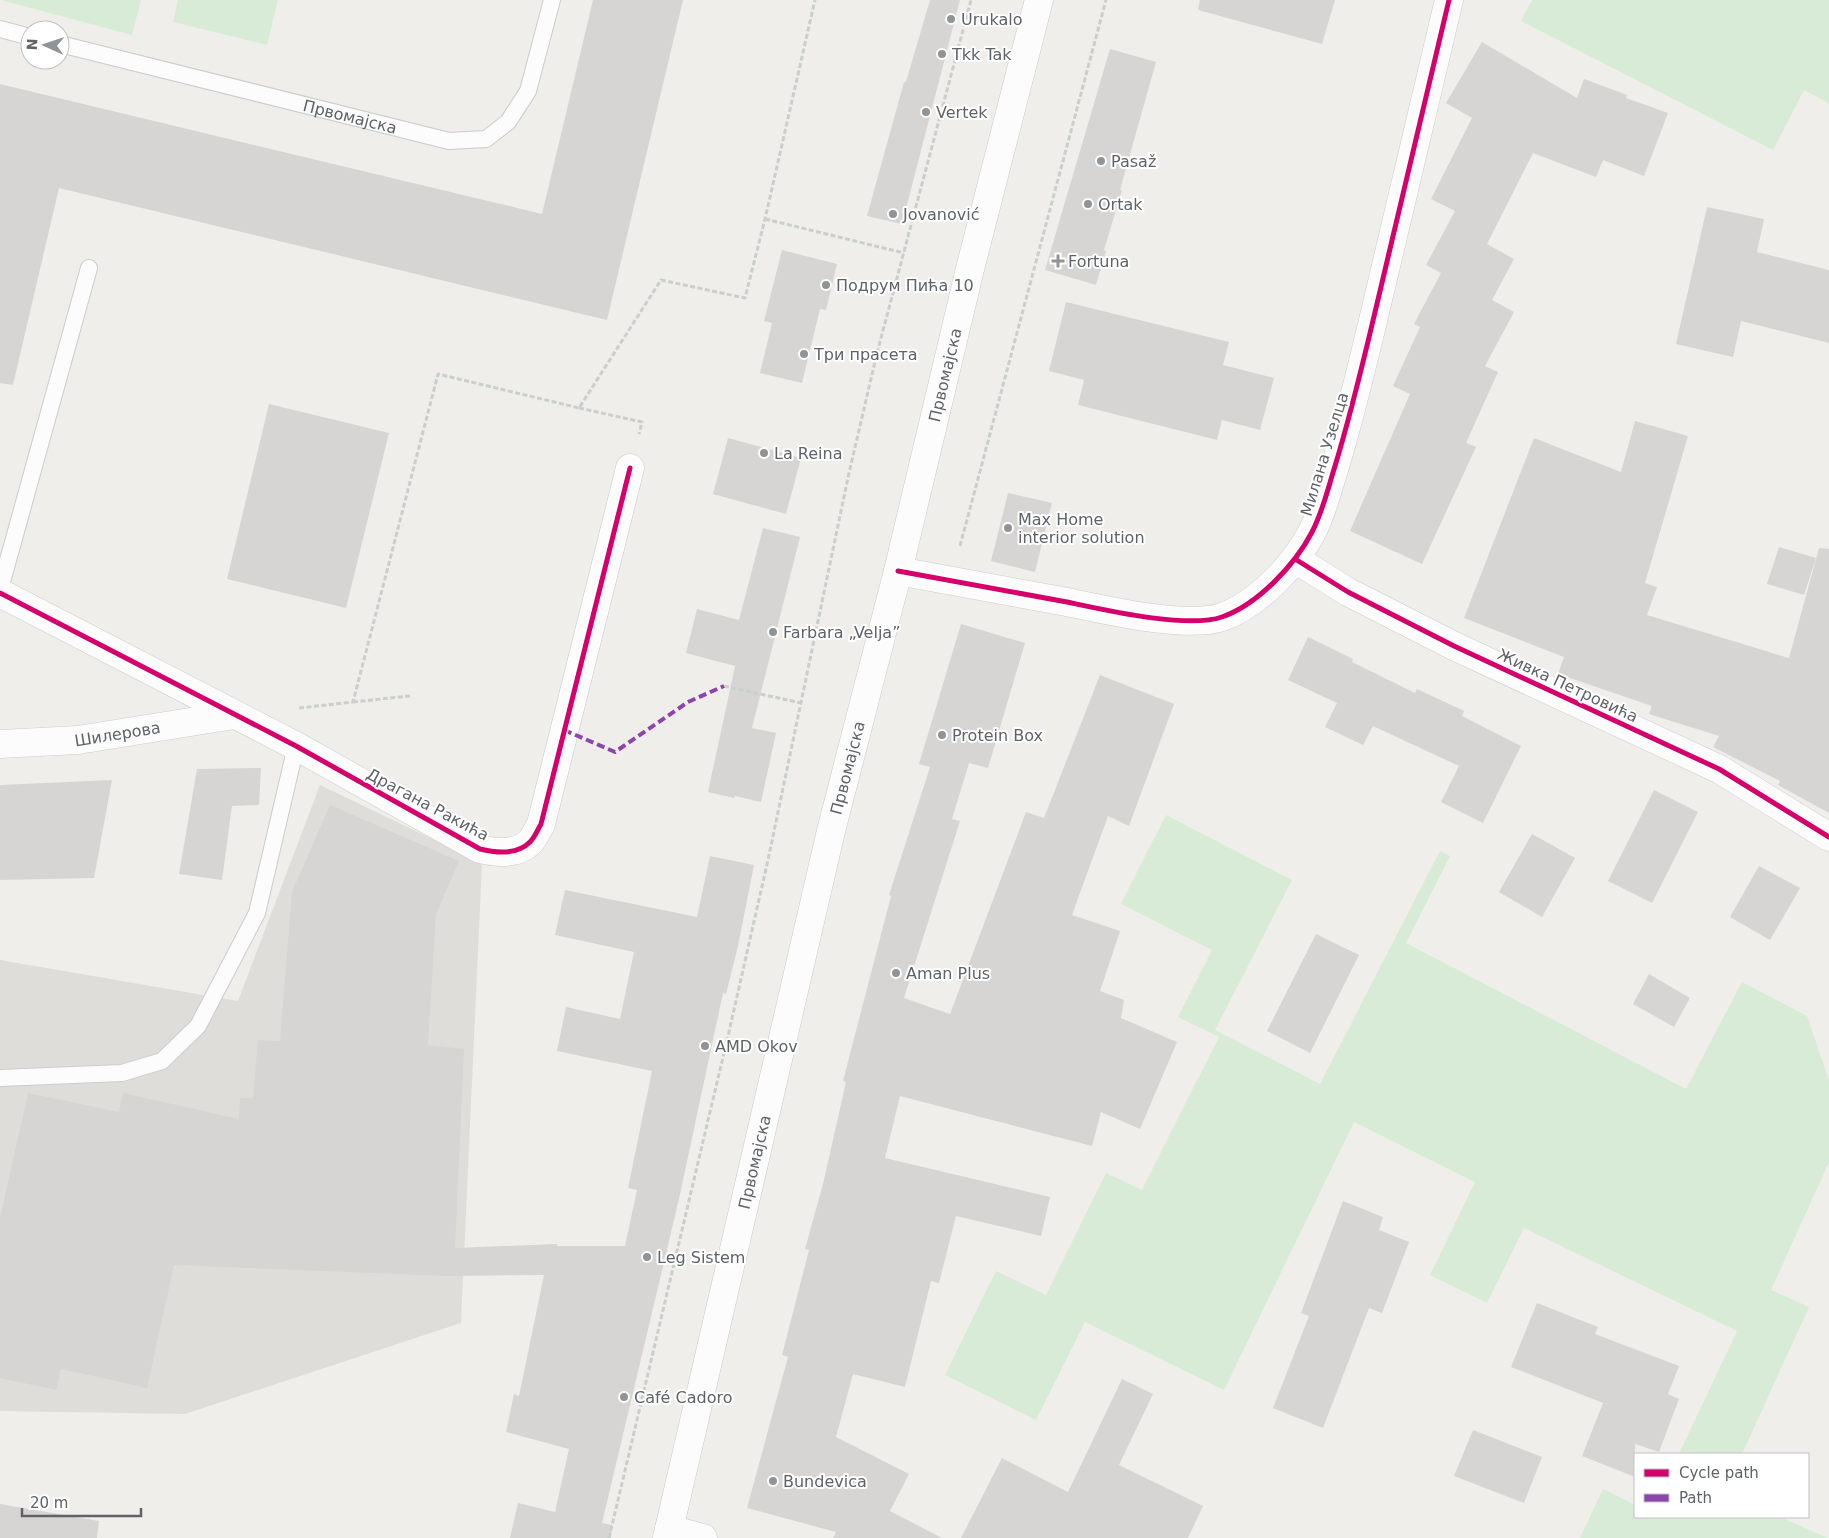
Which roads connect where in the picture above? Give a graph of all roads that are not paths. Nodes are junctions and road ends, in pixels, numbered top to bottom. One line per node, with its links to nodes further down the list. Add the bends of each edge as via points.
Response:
1 (552, 0): 6 (lane, Првомајска, via 528,91 508,122 486,139 449,141)
2 (1039, 0): 10 (street, Првомајска, via 972,260)
3 (1449, 0): 9 (street, Милана Узелца, via 1353,406 1322,510)
4 (0, 30): 5 (lane)
5 (20, 35)
6 (70, 46)
7 (89, 268): 11 (lane)
8 (630, 468): 15 (street, Драгана Ракића, via 541,824 530,842 514,851 498,853 480,849)
9 (1295, 559): 10 (street, Милана Узелца, via 1243,606 1222,617 1206,620 1160,618); 16 (street, Живка Петровића, via 1348,592 1454,646 1720,769)
10 (898, 571): 18 (street, Првомајска, via 831,831)
11 (0, 589)
12 (0, 593): 13 (street, Драгана Ракића)
13 (234, 715): 14 (street, Шилерова, via 78,740); 15 (street, Драгана Ракића)
14 (0, 744)
15 (296, 746): 17 (lane, via 256,913 198,1026 162,1061 122,1073)
16 (1829, 837)
17 (0, 1078)
18 (668, 1534): 19 (street)
19 (702, 1538)

